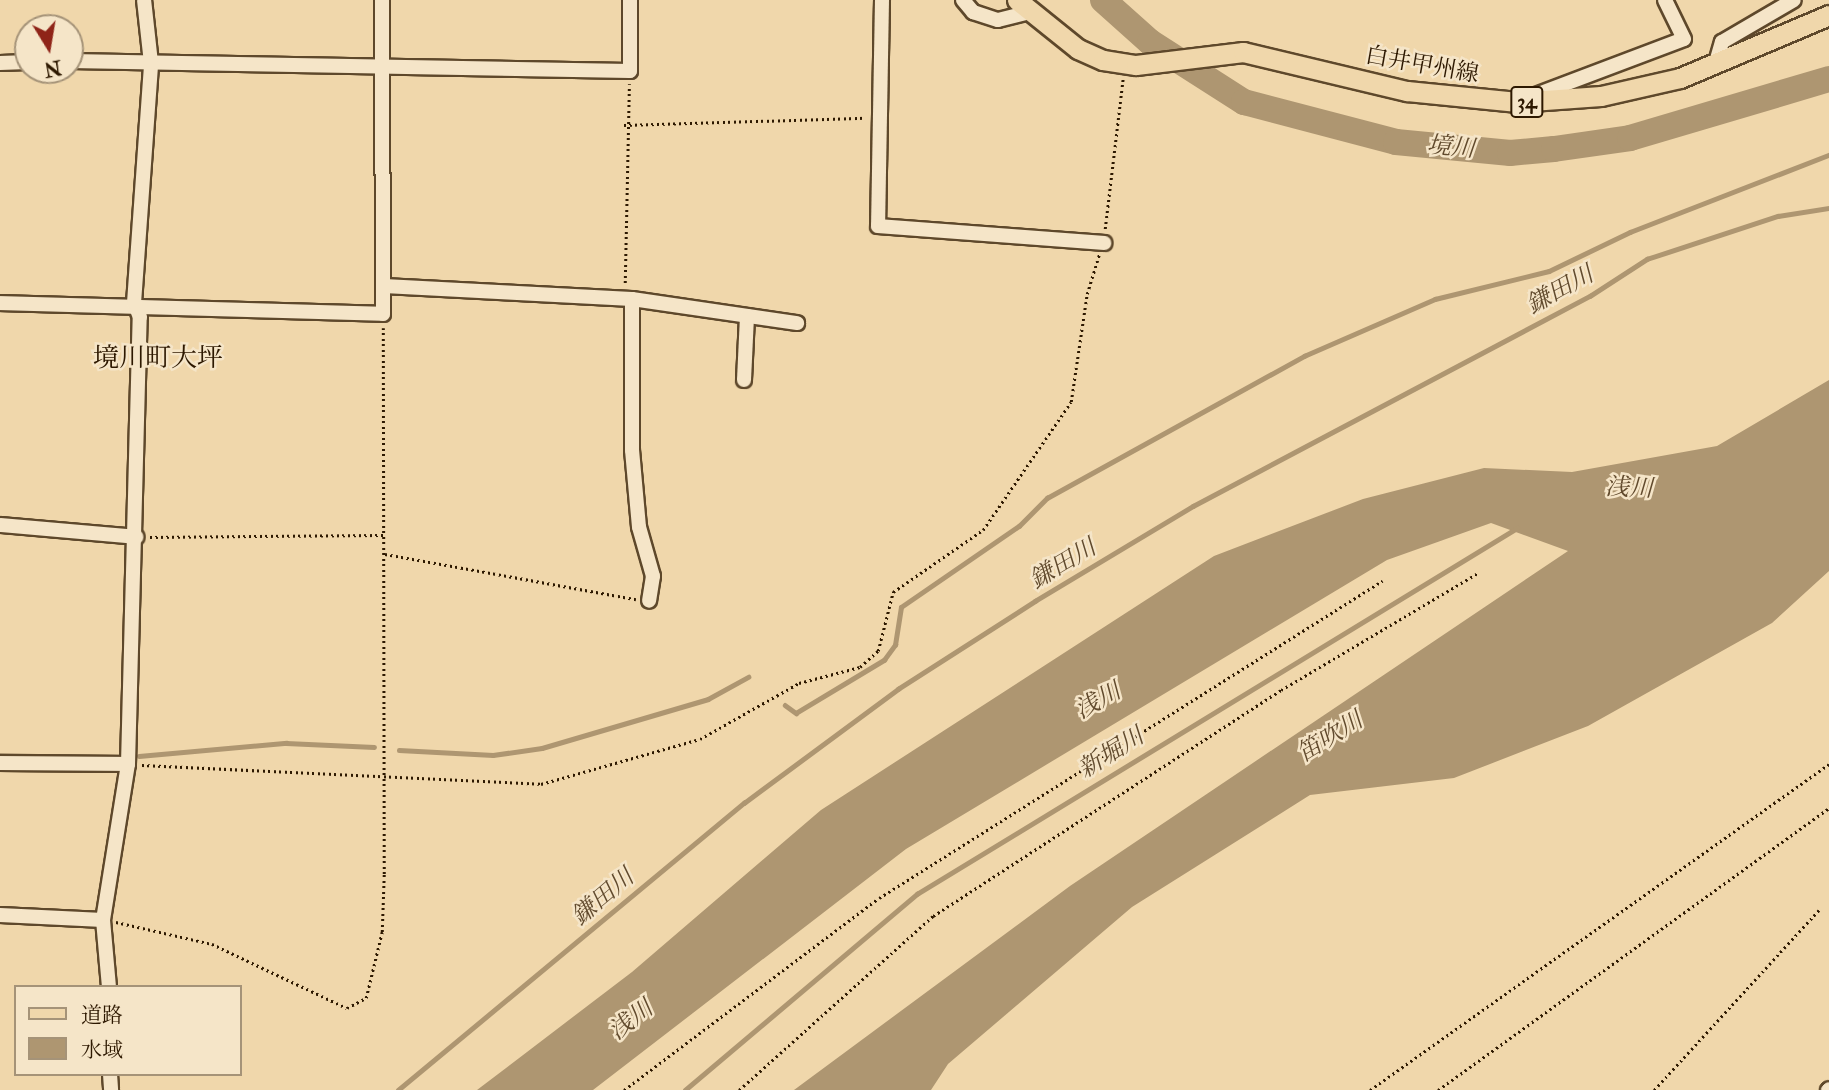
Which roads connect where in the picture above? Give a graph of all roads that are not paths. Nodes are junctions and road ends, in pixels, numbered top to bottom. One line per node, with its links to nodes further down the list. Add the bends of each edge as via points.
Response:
1 (144, 0): 11 (street)
2 (382, 0): 13 (street)
3 (629, 0): 13 (street, via 630,71 511,65)
4 (882, 0): 15 (street, via 878,226)
5 (963, 0): 8 (street, via 972,12 998,20)
6 (1665, 0): 14 (street, via 1684,39)
7 (1794, 0): 12 (street, via 1722,42)
8 (1023, 6): 14 (main road, 白井甲州線 / 34, via 1078,49 1129,64 1215,52 1278,57 1461,100)
9 (1829, 15): 12 (main road, 白井甲州線 / 34)
10 (84, 61): 11 (street)
11 (151, 63): 13 (street, via 297,62); 19 (street)
12 (1715, 66): 14 (main road, 白井甲州線 / 34, via 1601,96)
13 (379, 71): 16 (street)
14 (1517, 102)
15 (1104, 243)
16 (384, 286): 17 (street); 19 (street, via 383,314)
17 (632, 299): 20 (street); 25 (street, via 632,450 639,527 653,576)
18 (0, 303): 19 (street)
19 (134, 303): 24 (street, via 140,317)
20 (747, 316): 21 (street); 22 (street)
21 (797, 323)
22 (744, 380)
23 (0, 525): 24 (street)
24 (136, 537): 27 (street)
25 (649, 601)
26 (0, 763): 27 (street)
27 (128, 764): 29 (street)
28 (0, 915): 29 (street)
29 (103, 920): 30 (street)
30 (109, 985)

